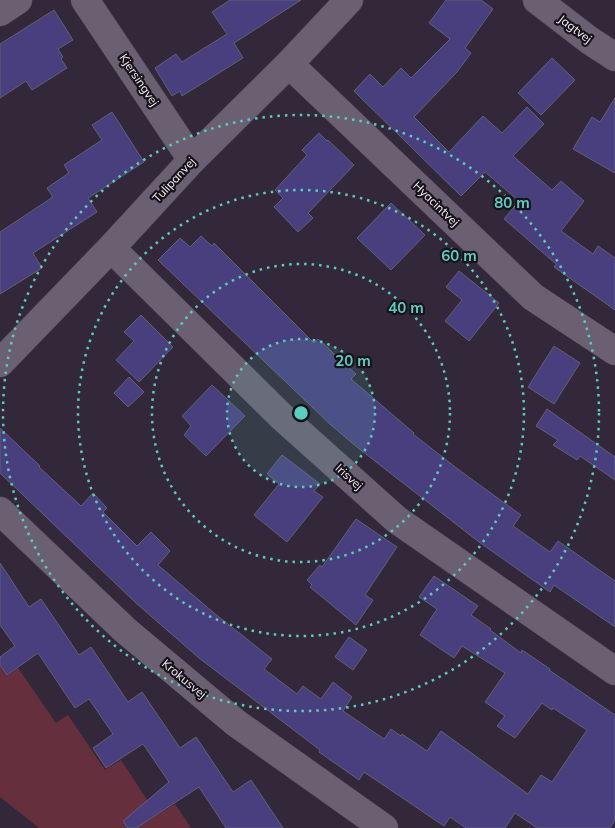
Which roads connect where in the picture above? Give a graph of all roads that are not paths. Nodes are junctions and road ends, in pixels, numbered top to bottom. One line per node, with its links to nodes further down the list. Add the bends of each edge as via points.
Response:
1 (18, 0): 5 (street)
2 (85, 0): 8 (street, Kjersingvej)
3 (349, 0): 7 (street, Tulipanvej)
4 (537, 0): 6 (street, Jagtvej)
5 (0, 12)
6 (615, 57)
7 (289, 64): 8 (street, Tulipanvej); 10 (street, Hyacintvej, via 533,297)
8 (192, 160): 9 (street, Tulipanvej)
9 (111, 248): 11 (street, Tulipanvej); 13 (street, Irisvej, via 281,416 397,520)
10 (615, 351)
11 (0, 363)
12 (0, 511): 14 (street, Krokusvej, via 125,630 236,723)
13 (615, 671)
14 (384, 828)

